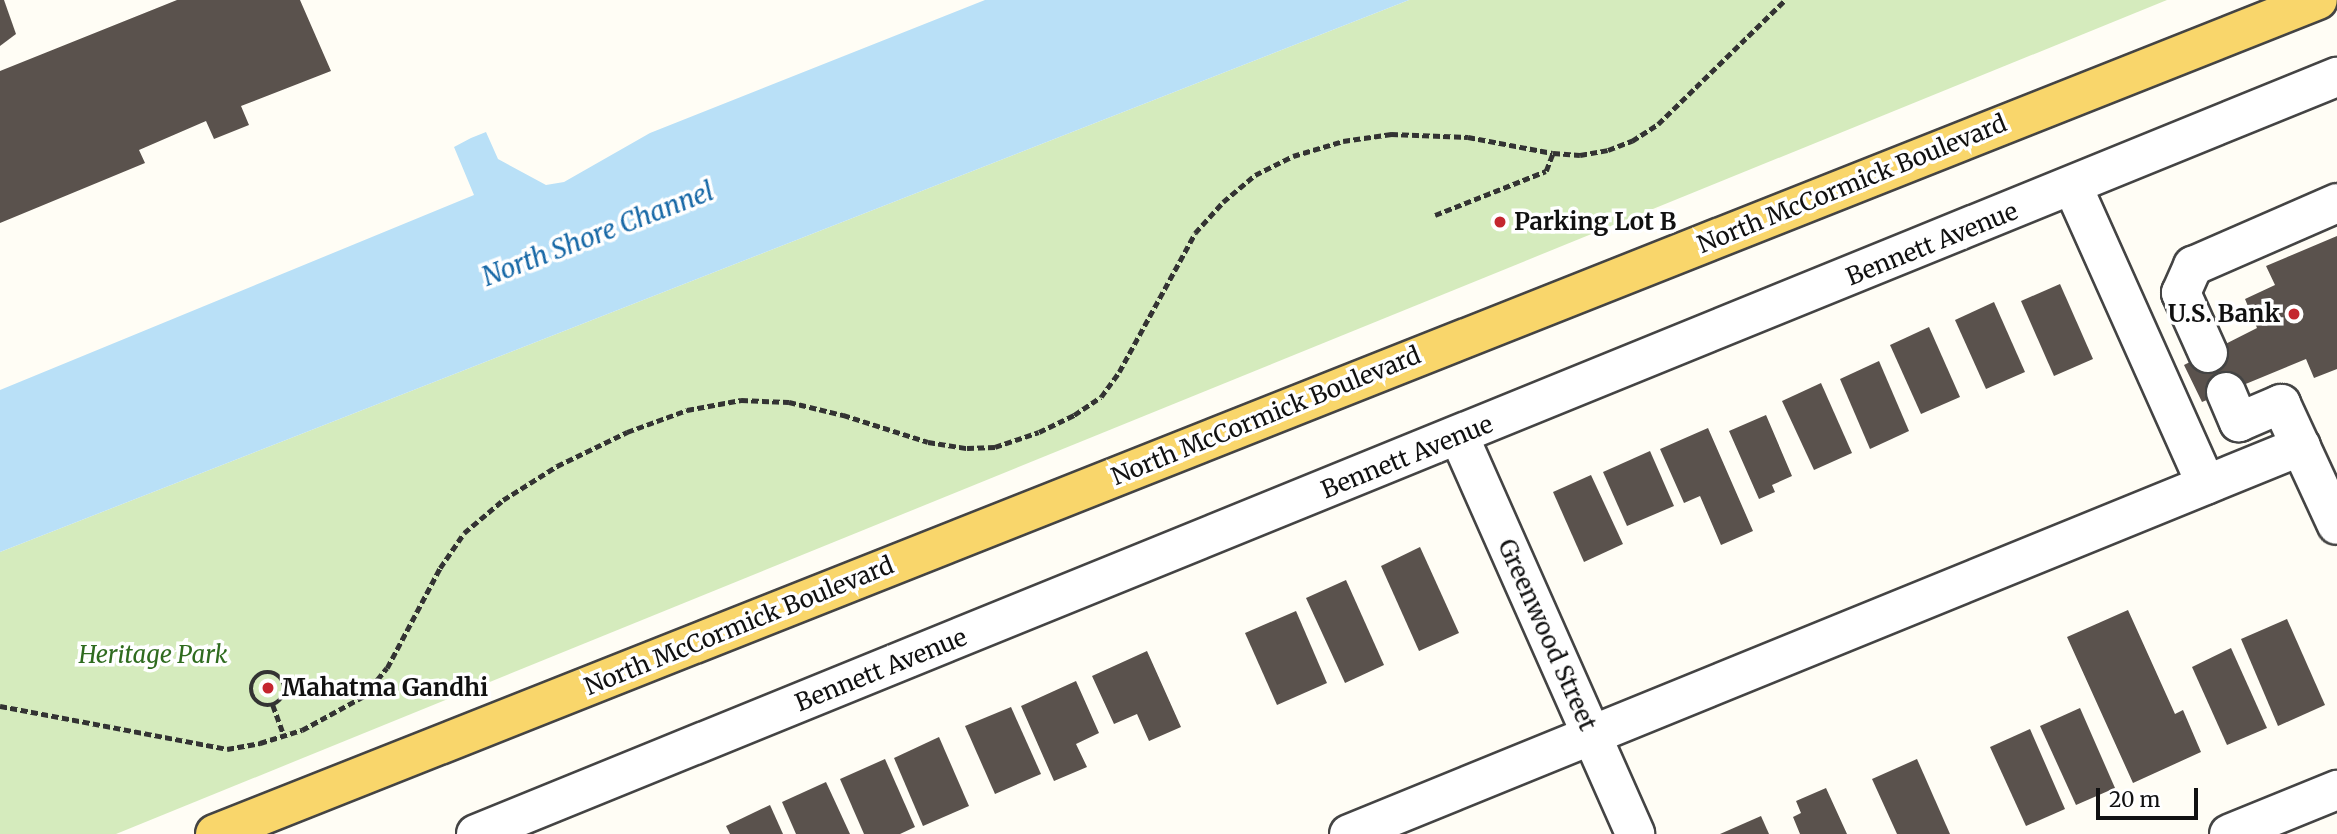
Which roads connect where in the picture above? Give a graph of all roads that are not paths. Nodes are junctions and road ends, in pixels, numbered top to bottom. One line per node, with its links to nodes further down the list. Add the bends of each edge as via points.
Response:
1 (2318, 0): 14 (main road, North McCormick Boulevard)
2 (2337, 78): 3 (street, Bennett Avenue)
3 (2073, 187): 7 (street, Bennett Avenue); 9 (street)
4 (2337, 203): 5 (street, via 2193,266 2181,293)
5 (2208, 353)
6 (2226, 392): 8 (street, via 2239,422 2281,404)
7 (1459, 436): 11 (street, Greenwood Street); 13 (street, Bennett Avenue)
8 (2301, 446): 9 (street); 10 (street)
9 (2206, 485): 11 (street)
10 (2337, 526)
11 (1591, 735): 16 (street); 17 (street, Greenwood Street)
12 (2337, 790): 18 (street)
13 (517, 826): 15 (street, Bennett Avenue)
14 (215, 834)
15 (476, 834)
16 (1349, 834)
17 (1635, 834)
18 (2229, 834)

